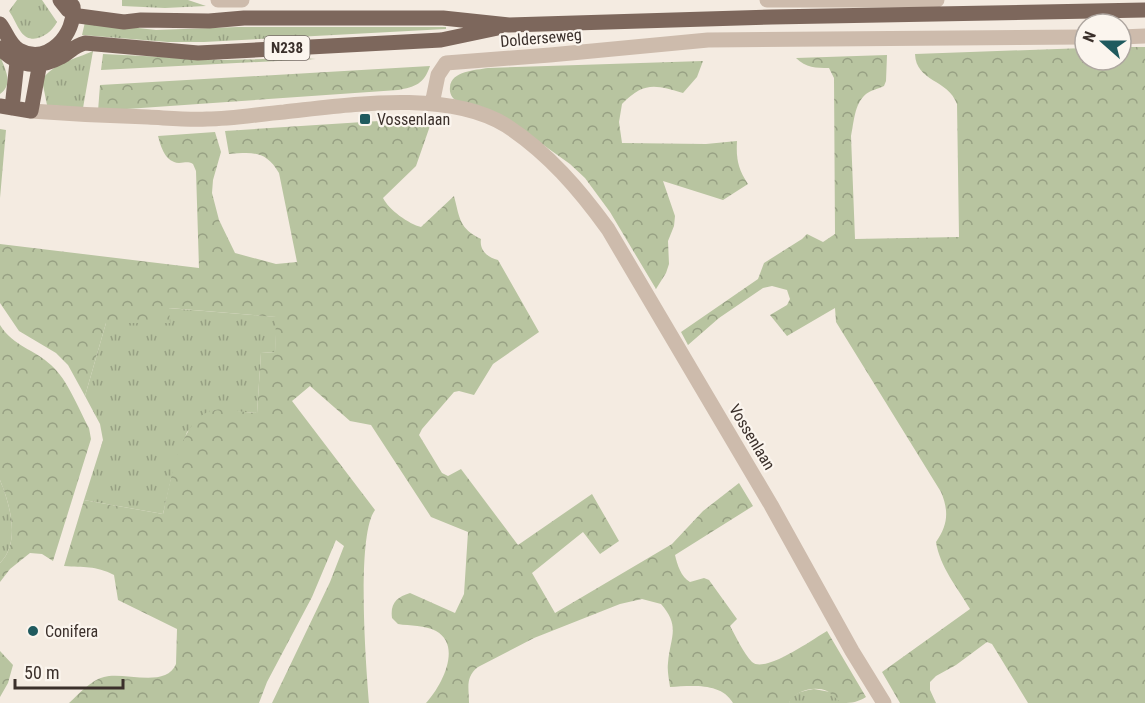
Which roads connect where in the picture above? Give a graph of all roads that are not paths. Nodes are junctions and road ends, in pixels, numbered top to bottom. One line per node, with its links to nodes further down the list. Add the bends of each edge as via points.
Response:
1 (218, 0): 2 (street)
2 (242, 0)
3 (767, 0): 4 (street)
4 (937, 0)
5 (70, 4): 8 (main road, Dolderseweg / N238, via 141,20 443,18); 11 (main road, N238, via 64,39)
6 (1145, 10): 8 (main road, Dolderseweg / N238)
7 (0, 24): 11 (main road, via 15,47)
8 (509, 25): 11 (main road, Dolderseweg / N238, via 441,40 198,53 85,43 75,45 47,64)
9 (1073, 37): 13 (street, Dolderseweg, via 708,40 446,63 438,75)
10 (0, 48): 12 (main road)
11 (40, 59): 12 (main road); 15 (main road)
12 (17, 62): 14 (main road)
13 (432, 104): 15 (street, via 366,103 208,119); 16 (street, Vossenlaan, via 483,116 506,126 553,162 582,194 608,229)
14 (6, 107): 15 (main road)
15 (31, 111)
16 (884, 703)

